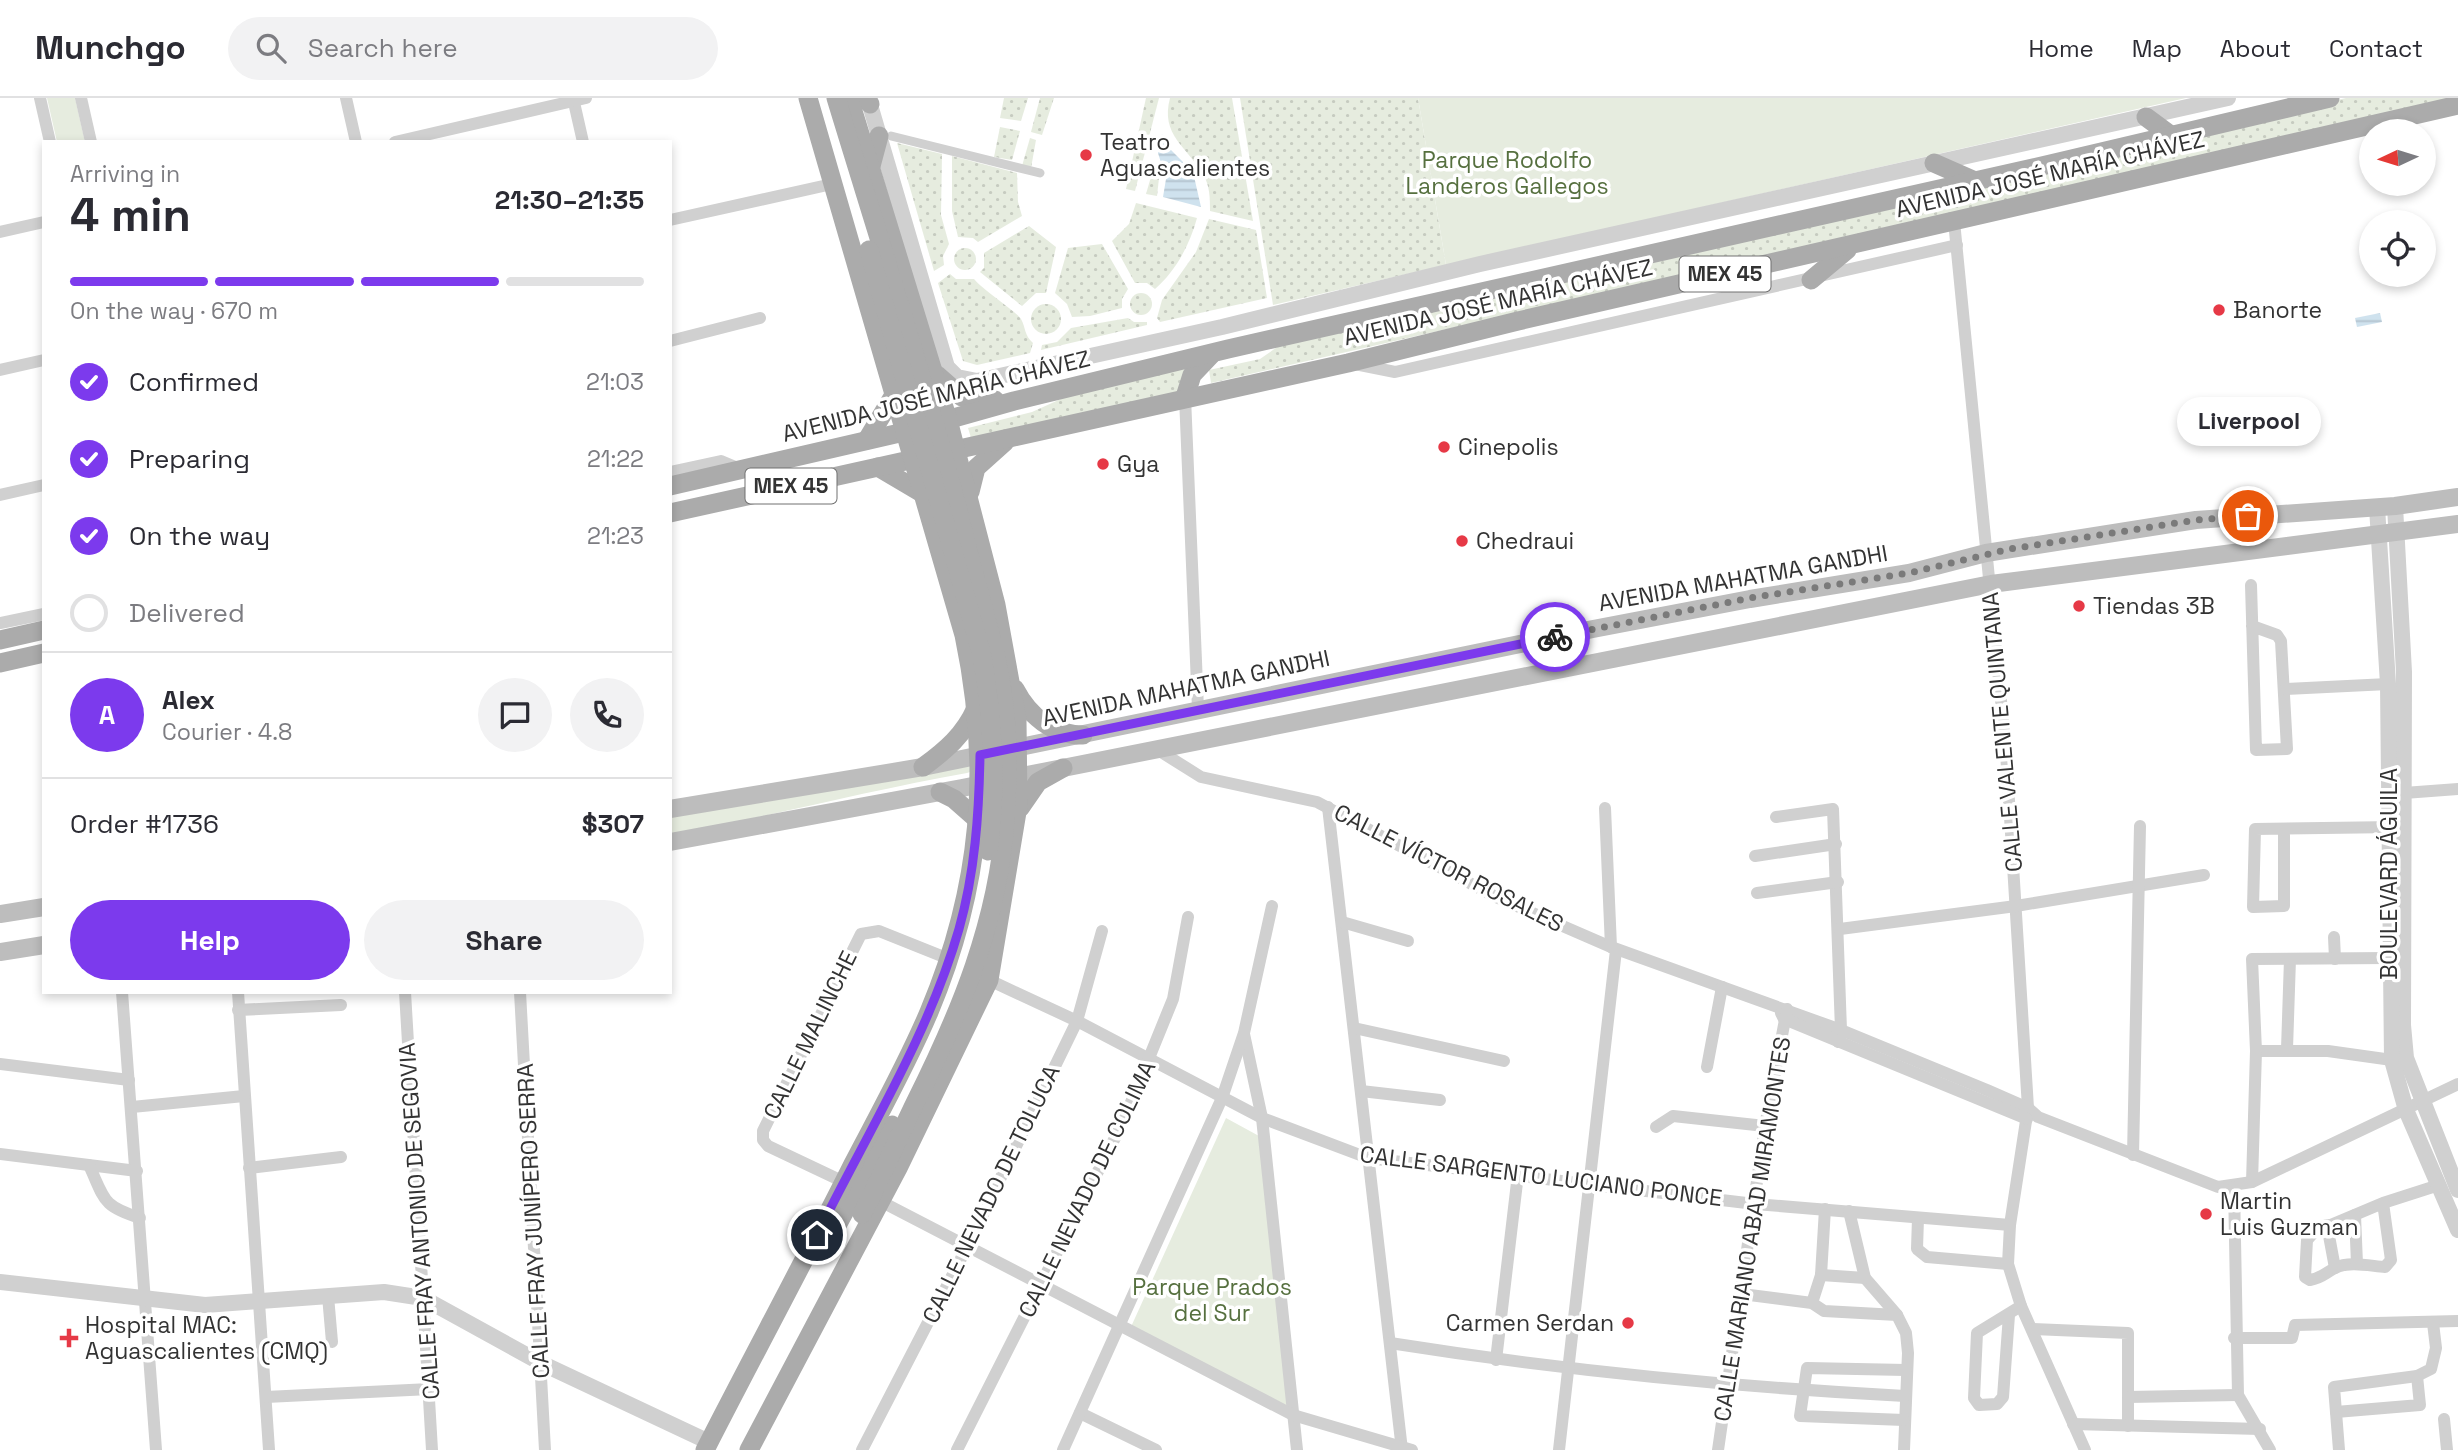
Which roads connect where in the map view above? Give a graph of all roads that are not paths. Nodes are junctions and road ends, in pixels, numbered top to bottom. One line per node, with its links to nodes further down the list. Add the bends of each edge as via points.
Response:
1 (40, 98): 16 (street)
2 (81, 98): 17 (street)
3 (346, 98): 18 (street)
4 (808, 98): 25 (main road)
5 (823, 98): 231 (main road, bridge, via 982,656 991,710 989,848 976,924 944,1021 879,1150)
6 (836, 98): 236 (main road, bridge, via 911,337 990,631 1001,682 1005,821 987,926 954,1026 885,1170)
7 (849, 98): 22 (main road)
8 (2228, 98): 13 (street, AVENIDA JOSÉ MARÍA CHÁVEZ)
9 (2330, 98): 14 (main road, AVENIDA JOSÉ MARÍA CHÁVEZ / MEX 45)
10 (577, 99): 19 (street); 20 (street)
11 (868, 100): 15 (street)
12 (2458, 105): 27 (main road, AVENIDA JOSÉ MARÍA CHÁVEZ / MEX 45)
13 (2146, 117): 14 (main road); 21 (street, AVENIDA JOSÉ MARÍA CHÁVEZ)
14 (2169, 134): 24 (main road, AVENIDA JOSÉ MARÍA CHÁVEZ / MEX 45)
15 (885, 136): 22 (main road); 23 (street); 42 (street)
16 (50, 140)
17 (91, 140)
18 (356, 140)
19 (403, 140)
20 (583, 140)
21 (1934, 163): 24 (main road); 35 (street, AVENIDA JOSÉ MARÍA CHÁVEZ)
22 (871, 167): 34 (main road)
23 (1040, 173)
24 (1975, 181): 38 (main road, AVENIDA JOSÉ MARÍA CHÁVEZ / MEX 45)
25 (832, 184): 26 (street); 33 (main road)
26 (672, 220)
27 (1954, 221): 30 (main road, AVENIDA JOSÉ MARÍA CHÁVEZ / MEX 45); 31 (street, CALLE VALENTE QUINTANA)
28 (42, 222): 29 (street)
29 (0, 232)
30 (1863, 242): 32 (main road, via 1832,259); 43 (main road, AVENIDA JOSÉ MARÍA CHÁVEZ / MEX 45)
31 (1957, 245): 32 (street); 67 (street, CALLE VALENTE QUINTANA)
32 (1811, 280): 43 (street, via 1395,372)
33 (861, 284): 34 (main road, via 885,309 903,303); 45 (main road)
34 (910, 293): 42 (main road)
35 (1271, 315): 37 (street, AVENIDA JOSÉ MARÍA CHÁVEZ); 38 (street)
36 (760, 318): 39 (street)
37 (1222, 327): 40 (street); 42 (street, AVENIDA JOSÉ MARÍA CHÁVEZ, via 977,381 957,377)
38 (1279, 338): 40 (main road, AVENIDA JOSÉ MARÍA CHÁVEZ / MEX 45)
39 (672, 340)
40 (1222, 351): 46 (main road, via 1196,368); 47 (main road, AVENIDA JOSÉ MARÍA CHÁVEZ / MEX 45)
41 (42, 360): 44 (street)
42 (938, 362): 47 (main road, via 943,384 962,397); 48 (main road)
43 (1348, 363): 46 (main road, AVENIDA JOSÉ MARÍA CHÁVEZ / MEX 45)
44 (0, 370)
45 (894, 395): 49 (main road); 51 (main road)
46 (1185, 397): 50 (main road, AVENIDA JOSÉ MARÍA CHÁVEZ / MEX 45); 83 (street)
47 (1014, 401): 48 (main road, AVENIDA JOSÉ MARÍA CHÁVEZ / MEX 45)
48 (948, 420): 49 (main road, AVENIDA JOSÉ MARÍA CHÁVEZ / MEX 45); 52 (main road)
49 (904, 432): 51 (main road, AVENIDA JOSÉ MARÍA CHÁVEZ / MEX 45); 53 (main road)
50 (1012, 437): 52 (main road, AVENIDA JOSÉ MARÍA CHÁVEZ / MEX 45); 62 (main road, via 976,468)
51 (867, 440): 55 (main road, AVENIDA JOSÉ MARÍA CHÁVEZ / MEX 45)
52 (956, 449): 53 (main road, AVENIDA JOSÉ MARÍA CHÁVEZ / MEX 45); 62 (main road)
53 (912, 459): 54 (main road, AVENIDA JOSÉ MARÍA CHÁVEZ / MEX 45); 59 (main road)
54 (878, 467): 59 (main road); 64 (main road, AVENIDA JOSÉ MARÍA CHÁVEZ / MEX 45)
55 (740, 469): 56 (street, AVENIDA JOSÉ MARÍA CHÁVEZ, via 721,461); 58 (main road, AVENIDA JOSÉ MARÍA CHÁVEZ / MEX 45)
56 (672, 472)
57 (42, 485): 60 (street)
58 (672, 486)
59 (922, 494): 78 (main road)
60 (0, 495)
61 (2458, 497): 63 (main road, AVENIDA MAHATMA GANDHI)
62 (970, 503): 76 (main road)
63 (2386, 506): 66 (street, BOULEVARD ÁGUILA); 67 (main road, AVENIDA MAHATMA GANDHI, via 2196,520)
64 (672, 513)
65 (2458, 524): 66 (main road)
66 (2388, 534): 68 (main road); 80 (street, BOULEVARD ÁGUILA); 93 (street, BOULEVARD ÁGUILA, via 2404,672)
67 (1986, 554): 68 (street, CALLE VALENTE QUINTANA); 83 (main road, AVENIDA MAHATMA GANDHI, via 1909,573 1750,598)
68 (1991, 584): 86 (main road); 112 (street, CALLE VALENTE QUINTANA)
69 (2251, 585): 72 (street)
70 (42, 614): 71 (street)
71 (0, 623)
72 (2252, 626): 81 (street, via 2281,641); 81 (street, via 2256,750 2287,749)
73 (42, 630): 74 (main road)
74 (0, 640)
75 (42, 653): 77 (main road)
76 (1007, 657): 78 (main road, via 1004,667 991,676 978,673); 79 (main road)
77 (0, 663)
78 (970, 663): 82 (main road)
79 (1012, 683): 84 (main road, via 1039,719 1065,734); 85 (main road)
80 (2388, 684): 81 (street); 102 (street, BOULEVARD ÁGUILA)
81 (2286, 688)
82 (976, 707): 87 (main road); 88 (main road, via 958,738)
83 (1198, 709): 84 (main road, AVENIDA MAHATMA GANDHI)
84 (1083, 735): 85 (main road, AVENIDA MAHATMA GANDHI)
85 (1018, 748): 87 (main road, AVENIDA MAHATMA GANDHI); 90 (main road)
86 (1158, 750): 89 (main road); 96 (street, CALLE VÍCTOR ROSALES, via 1201,777)
87 (980, 755): 88 (main road, AVENIDA MAHATMA GANDHI); 94 (main road)
88 (923, 767): 98 (main road, AVENIDA MAHATMA GANDHI)
89 (1063, 768): 90 (main road); 100 (main road, via 1031,789 1020,806)
90 (1019, 777): 94 (main road); 95 (main road)
91 (2458, 789): 93 (street)
92 (940, 792): 94 (main road); 94 (main road); 104 (main road)
93 (2404, 793): 102 (street, BOULEVARD ÁGUILA)
94 (979, 803): 95 (main road, via 998,792 1010,795); 125 (main road, via 959,929)
95 (1018, 806): 100 (main road)
96 (1328, 807): 116 (street); 122 (street, CALLE VÍCTOR ROSALES, via 1496,897)
97 (1605, 808): 122 (street)
98 (672, 809)
99 (1776, 817): 105 (street, via 1833,809)
100 (1016, 826): 128 (main road)
101 (2140, 826): 109 (street)
102 (2396, 827): 103 (street); 124 (street, BOULEVARD ÁGUILA); 154 (street, BOULEVARD ÁGUILA, via 2406,1058)
103 (2284, 830): 103 (street, via 2255,829 2253,907 2284,906)
104 (672, 842)
105 (1836, 844): 106 (street); 108 (street)
106 (1755, 856)
107 (2204, 875): 109 (street)
108 (1838, 883): 110 (street); 117 (street)
109 (2140, 884): 112 (street); 162 (street)
110 (1756, 893)
111 (1272, 906): 139 (street)
112 (2016, 906): 117 (street); 157 (street, CALLE VALENTE QUINTANA)
113 (42, 907): 114 (main road)
114 (0, 914)
115 (1188, 917): 144 (street, CALLE NEVADO DE COLIMA, via 1173,999)
116 (1342, 922): 120 (street); 138 (street)
117 (1840, 929): 140 (street)
118 (1102, 931): 137 (street, CALLE NEVADO DE TOLUCA)
119 (2334, 937): 127 (street)
120 (1408, 941)
121 (42, 945): 123 (main road)
122 (1613, 948): 129 (street, CALLE VÍCTOR ROSALES); 171 (street)
123 (0, 952)
124 (2389, 958): 127 (street); 143 (street, BOULEVARD ÁGUILA)
125 (949, 959): 169 (main road, via 919,1033); 169 (street, CALLE MALINCHE, via 879,931 861,934 762,1131 768,1146)
126 (2290, 959): 127 (street); 141 (street); 142 (street, via 2252,959)
127 (2335, 959)
128 (989, 980): 137 (street, CALLE SARGENTO LUCIANO PONCE); 175 (main road)
129 (1722, 987): 136 (street, CALLE VÍCTOR ROSALES); 147 (street)
130 (122, 994): 148 (street)
131 (238, 994): 135 (street)
132 (405, 994): 196 (street, CALLE FRAY ANTONIO DE SEGOVIA)
133 (520, 994): 211 (street, CALLE FRAY JUNÍPERO SERRA)
134 (341, 1005): 135 (street)
135 (239, 1010): 151 (street)
136 (1783, 1012): 140 (street, CALLE VÍCTOR ROSALES); 159 (street, CALLE MARIANO ABAD MIRAMONTES)
137 (1077, 1021): 144 (street, CALLE SARGENTO LUCIANO PONCE); 186 (street, CALLE NEVADO DE TOLUCA)
138 (1354, 1028): 145 (street); 150 (street)
139 (1244, 1034): 152 (street); 158 (street)
140 (1840, 1036): 157 (street, CALLE VÍCTOR ROSALES)
141 (2287, 1049): 142 (street); 143 (street)
142 (2256, 1051): 170 (street)
143 (2392, 1060): 156 (street, BOULEVARD ÁGUILA)
144 (1149, 1061): 152 (street, CALLE SARGENTO LUCIANO PONCE); 193 (street, CALLE NEVADO DE COLIMA)
145 (1504, 1061)
146 (0, 1064): 148 (street)
147 (1707, 1067)
148 (129, 1080): 155 (street)
149 (2458, 1084): 154 (street)
150 (1360, 1091): 153 (street); 164 (street)
151 (244, 1096): 155 (street); 166 (street)
152 (1222, 1098): 158 (street, CALLE SARGENTO LUCIANO PONCE); 205 (street)
153 (1440, 1100)
154 (2422, 1102): 156 (street); 174 (street, BOULEVARD ÁGUILA)
155 (132, 1107): 167 (street)
156 (2406, 1110): 170 (street); 172 (street, BOULEVARD ÁGUILA)
157 (2031, 1115): 162 (street, CALLE VÍCTOR ROSALES); 184 (street, CALLE VALENTE QUINTANA)
158 (1262, 1118): 164 (street, CALLE SARGENTO LUCIANO PONCE); 224 (street)
159 (1765, 1126): 160 (street, via 1673,1116); 177 (street, CALLE MARIANO ABAD MIRAMONTES)
160 (1656, 1127)
161 (0, 1154): 165 (street)
162 (2133, 1156): 173 (street, CALLE VÍCTOR ROSALES, via 2218,1187)
163 (341, 1157): 166 (street)
164 (1368, 1158): 168 (street, CALLE SARGENTO LUCIANO PONCE); 209 (street)
165 (89, 1165): 167 (street); 181 (street, via 106,1202 114,1210)
166 (249, 1168): 198 (street)
167 (137, 1171): 181 (street)
168 (1518, 1174): 171 (street, CALLE SARGENTO LUCIANO PONCE); 210 (street)
169 (844, 1182): 231 (main road)
170 (2252, 1182): 173 (street)
171 (1588, 1183): 177 (street, CALLE SARGENTO LUCIANO PONCE); 212 (street)
172 (2439, 1185): 176 (street); 185 (street, BOULEVARD ÁGUILA)
173 (2234, 1187): 207 (street)
174 (2458, 1190)
175 (880, 1201): 186 (street); 229 (main road)
176 (2383, 1203): 180 (street); 188 (street, via 2391,1260 2385,1267)
177 (1755, 1204): 178 (street, CALLE SARGENTO LUCIANO PONCE); 194 (street, CALLE MARIANO ABAD MIRAMONTES)
178 (1825, 1209): 179 (street, CALLE SARGENTO LUCIANO PONCE); 190 (street)
179 (1849, 1211): 182 (street, CALLE SARGENTO LUCIANO PONCE); 191 (street)
180 (2355, 1215): 183 (street); 188 (street)
181 (140, 1218): 197 (street)
182 (1918, 1218): 184 (street, CALLE SARGENTO LUCIANO PONCE); 187 (street, via 1917,1249 1927,1257)
183 (2327, 1225): 189 (street); 189 (street, via 2307,1240 2305,1277 2323,1278)
184 (2010, 1226): 187 (street, CALLE VALENTE QUINTANA)
185 (2458, 1230)
186 (967, 1247): 193 (street); 239 (street, CALLE NEVADO DE TOLUCA)
187 (2008, 1264): 200 (street)
188 (2357, 1264): 189 (street)
189 (2335, 1268)
190 (1821, 1275): 191 (street); 199 (street)
191 (1866, 1278): 201 (street)
192 (0, 1282): 197 (street)
193 (1043, 1284): 205 (street); 240 (street, CALLE NEVADO DE COLIMA)
194 (1742, 1294): 199 (street); 215 (street, CALLE MARIANO ABAD MIRAMONTES)
195 (328, 1296): 196 (street, via 384,1292); 198 (street); 208 (street)
196 (423, 1298): 211 (street); 216 (street, CALLE FRAY ANTONIO DE SEGOVIA)
197 (146, 1299): 198 (street, via 205,1305); 232 (street)
198 (259, 1301): 221 (street)
199 (1812, 1303): 201 (street, via 1824,1311)
200 (2021, 1306): 202 (street); 206 (street)
201 (1897, 1315): 213 (street, via 1906,1334)
202 (2009, 1315): 202 (street, via 1977,1333 1974,1398 1979,1405 1997,1404 2003,1398)
203 (2458, 1321): 204 (street)
204 (2433, 1323): 207 (street, via 2295,1325 2292,1338); 214 (street, via 2436,1348 2431,1368)
205 (1118, 1325): 223 (street); 224 (street)
206 (2033, 1329): 220 (street, via 2128,1333); 227 (street)
207 (2234, 1338): 218 (street)
208 (332, 1342)
209 (1390, 1343): 210 (street); 244 (street)
210 (1496, 1360): 212 (street)
211 (541, 1363): 231 (street); 235 (street, CALLE FRAY JUNÍPERO SERRA)
212 (1567, 1367): 215 (street); 245 (street)
213 (1906, 1370): 217 (street, via 1807,1368); 219 (street)
214 (2417, 1376): 222 (street, via 2334,1387); 222 (street, via 2420,1405)
215 (1727, 1385): 217 (street); 246 (street, CALLE MARIANO ABAD MIRAMONTES)
216 (430, 1389): 221 (street); 234 (street, CALLE FRAY ANTONIO DE SEGOVIA)
217 (1805, 1391): 219 (street); 226 (street, via 1800,1416)
218 (2238, 1395): 220 (street); 230 (street)
219 (1905, 1396): 226 (street)
220 (2128, 1396): 228 (street)
221 (266, 1397): 233 (street)
222 (2336, 1412): 250 (street)
223 (1080, 1413): 241 (street); 242 (street)
224 (1293, 1415): 243 (street); 244 (street)
225 (2444, 1419): 251 (street)
226 (1904, 1420): 247 (street)
227 (2073, 1424): 228 (street); 248 (street)
228 (2128, 1426): 230 (street)
229 (760, 1428): 237 (main road); 238 (street)
230 (2260, 1429): 249 (street)
231 (711, 1447)
232 (156, 1450)
233 (269, 1450)
234 (432, 1450)
235 (545, 1450)
236 (736, 1450)
237 (749, 1450)
238 (765, 1450)
239 (862, 1450)
240 (957, 1450)
241 (1063, 1450)
242 (1156, 1450)
243 (1297, 1450)
244 (1405, 1450)
245 (1559, 1450)
246 (1718, 1450)
247 (1904, 1450)
248 (2085, 1450)
249 (2270, 1450)
250 (2339, 1450)
251 (2447, 1450)

